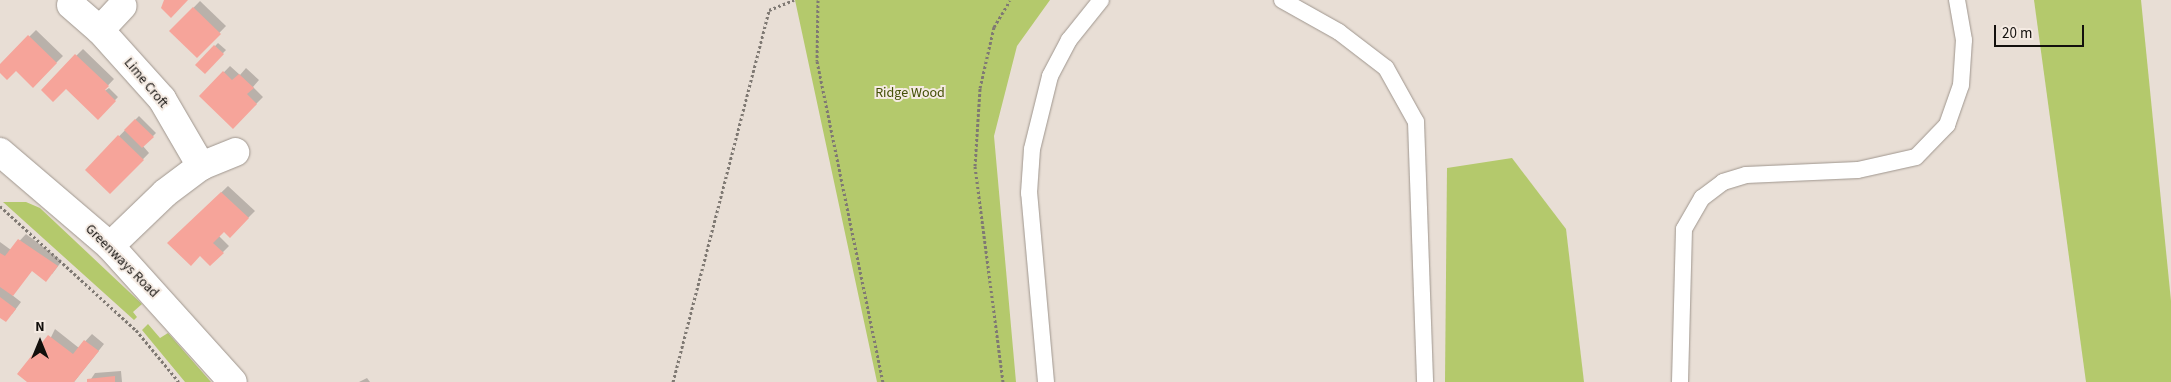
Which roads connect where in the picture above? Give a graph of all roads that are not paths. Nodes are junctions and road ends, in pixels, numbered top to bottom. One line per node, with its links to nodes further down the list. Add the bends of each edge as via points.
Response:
1 (1101, 0): 11 (lane, via 1069,40 1050,76 1032,149 1029,193)
2 (1282, 0): 12 (lane, via 1339,32 1386,68 1416,122)
3 (1957, 0): 13 (lane, via 1964,40 1960,85 1947,125 1916,157 1858,170 1746,175 1723,182 1702,198 1684,229)
4 (71, 5): 5 (street, Lime Croft)
5 (111, 13): 8 (street, Lime Croft)
6 (0, 152): 9 (street, Greenways Road)
7 (235, 152): 8 (street)
8 (201, 166): 9 (street, via 165,193)
9 (110, 246): 10 (street, Greenways Road)
10 (233, 382)
11 (1046, 382)
12 (1425, 382)
13 (1680, 382)

